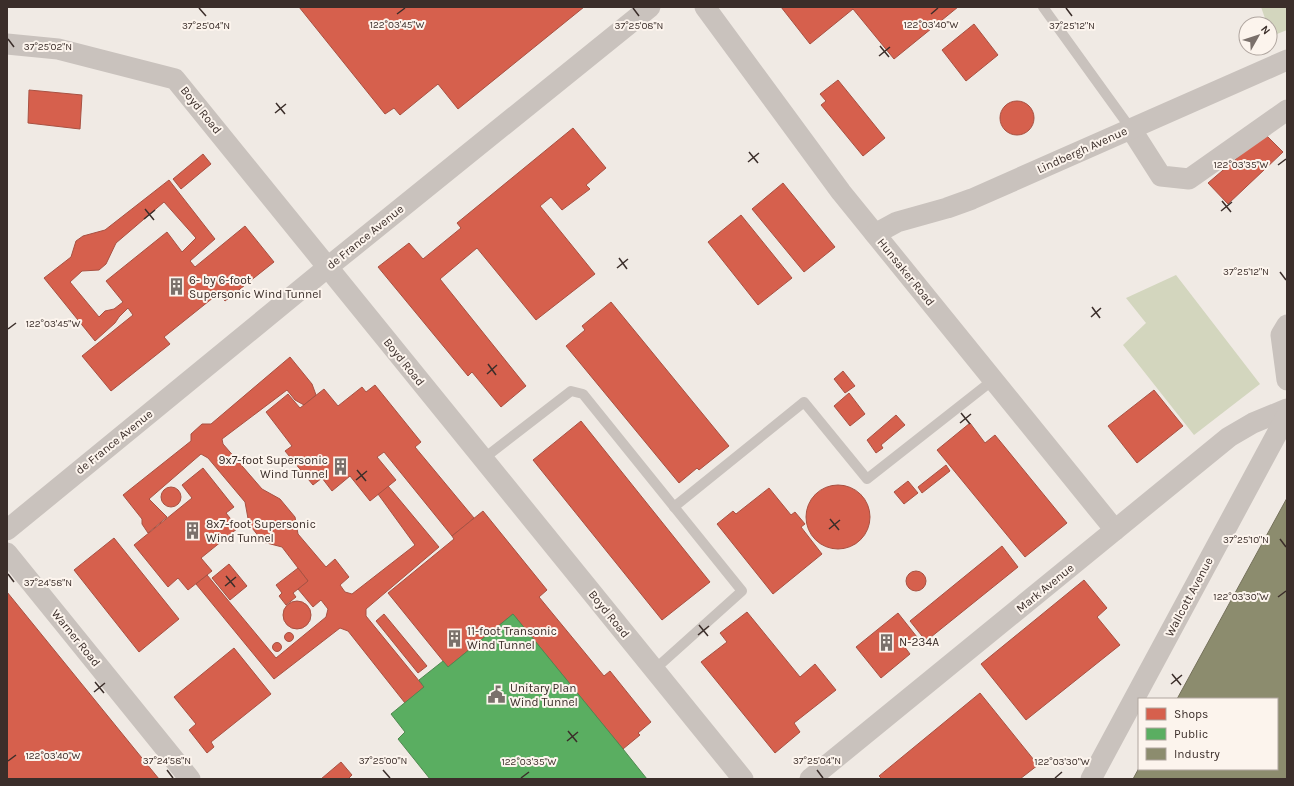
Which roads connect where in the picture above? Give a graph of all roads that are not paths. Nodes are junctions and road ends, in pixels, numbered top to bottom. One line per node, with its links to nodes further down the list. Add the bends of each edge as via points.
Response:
1 (650, 7): 9 (street, de France Avenue)
2 (705, 7): 8 (street, Hunsaker Road, via 841,192)
3 (1042, 7): 7 (lane)
4 (7, 44): 9 (street, Boyd Road, via 58,49 175,79)
5 (1287, 60): 7 (street, Lindbergh Avenue)
6 (1287, 110): 7 (street, via 1189,179 1161,176)
7 (1131, 129): 8 (street, Lindbergh Avenue, via 972,199 897,222)
8 (875, 234): 11 (street, Hunsaker Road)
9 (328, 267): 15 (street, Boyd Road); 17 (street, de France Avenue)
10 (1287, 324): 12 (street, via 1282,335)
11 (993, 380): 16 (lane, via 867,479 804,402); 18 (street, Hunsaker Road)
12 (1287, 380)
13 (1287, 409): 18 (street, Mark Avenue, via 1253,422 1229,437)
14 (1287, 415): 24 (street, Wallcott Avenue)
15 (483, 459): 16 (lane, via 571,390 583,394); 20 (street, Boyd Road)
16 (674, 507): 20 (lane, via 742,591)
17 (7, 530)
18 (1115, 530): 23 (street, Mark Avenue)
19 (7, 553): 21 (street, Warner Road)
20 (654, 670): 22 (street, Boyd Road)
21 (190, 779)
22 (743, 779)
23 (810, 779)
24 (1091, 779)

